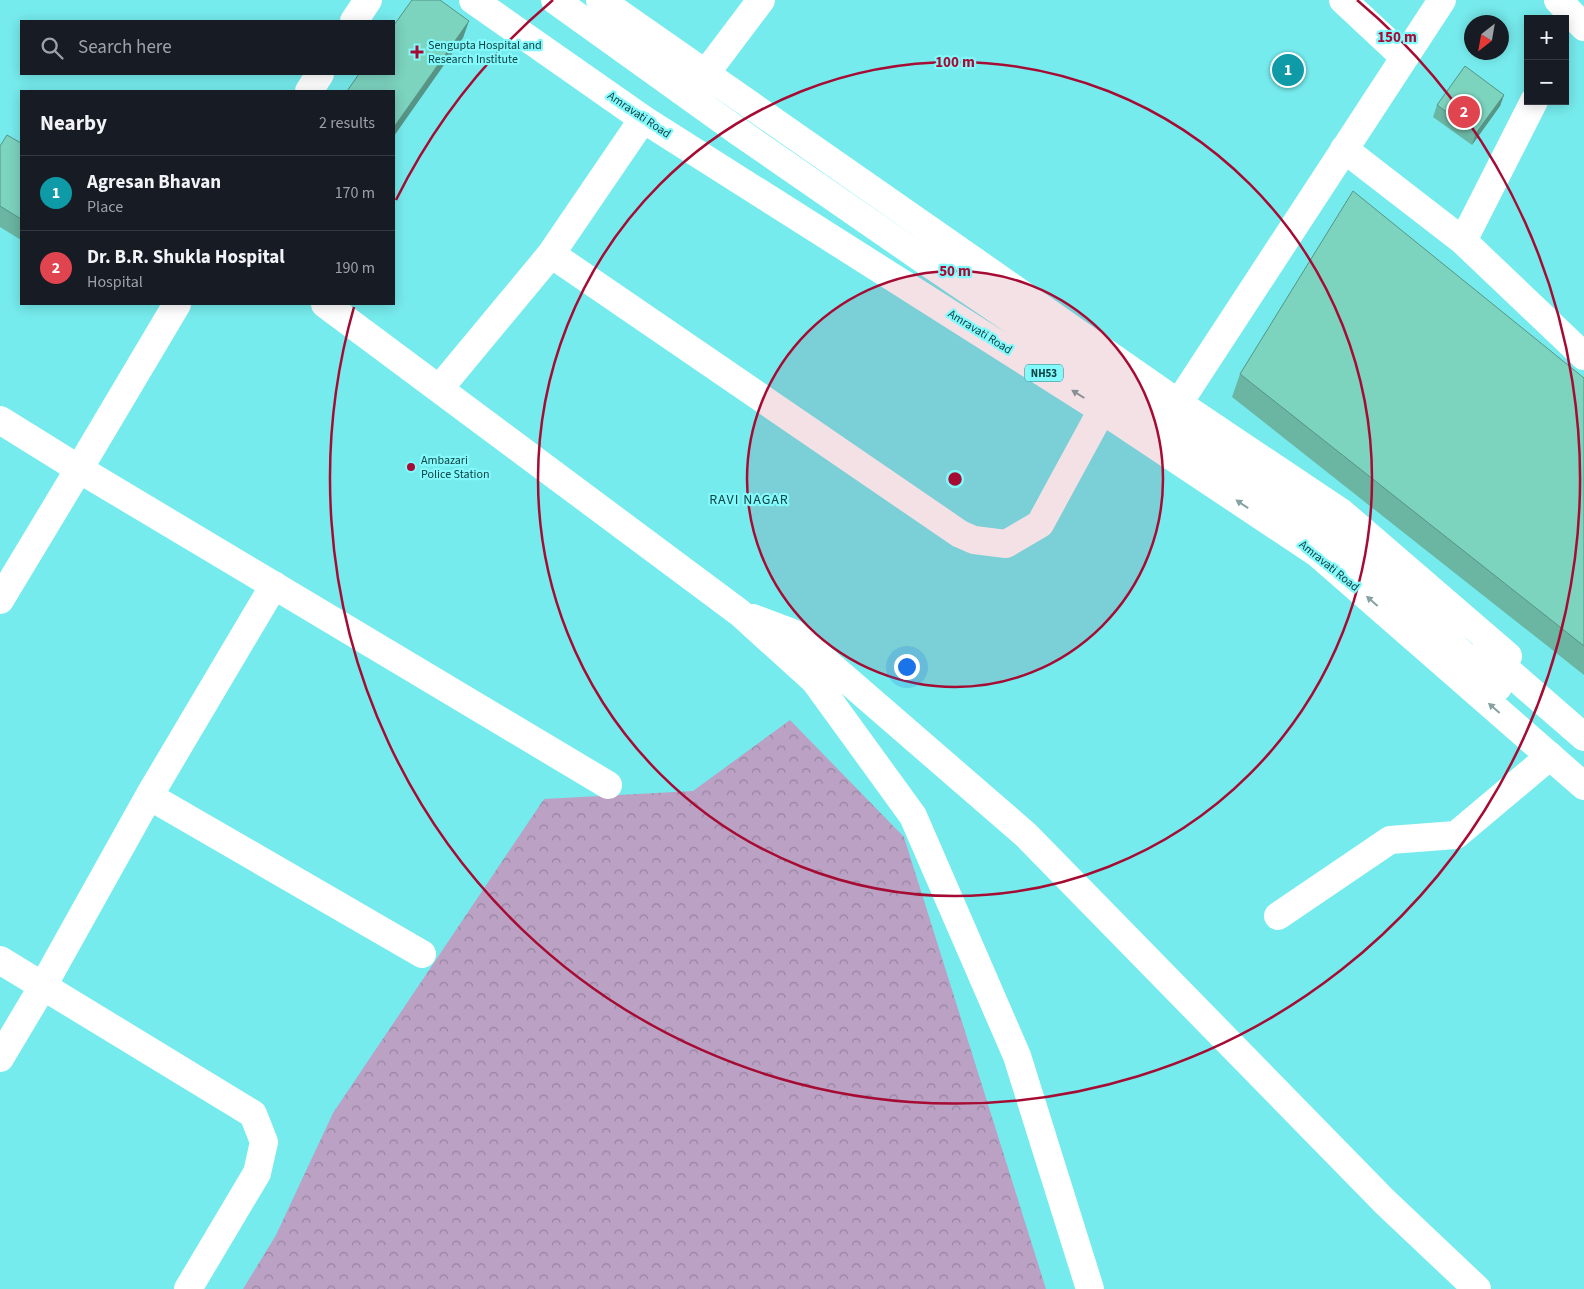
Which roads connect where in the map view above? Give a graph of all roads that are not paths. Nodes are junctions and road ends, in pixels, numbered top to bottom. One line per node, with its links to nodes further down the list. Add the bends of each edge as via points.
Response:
1 (368, 0): 9 (main road)
2 (473, 0): 15 (main road, Amravati Road / NH53)
3 (555, 0): 34 (main road, via 916,254 1332,537)
4 (579, 0): 32 (main road, via 1158,405 1338,524)
5 (600, 0): 11 (main road)
6 (761, 0): 11 (main road)
7 (1343, 0): 10 (main road)
8 (1442, 0): 10 (main road)
9 (355, 20)
10 (1404, 58): 16 (main road)
11 (706, 73): 23 (main road)
12 (319, 75): 13 (main road)
13 (310, 90)
14 (1532, 105): 17 (main road)
15 (643, 119): 18 (main road); 24 (main road, Amravati Road / NH53, one-way to 15)
16 (1344, 149): 17 (main road); 23 (main road)
17 (1463, 241): 21 (main road)
18 (551, 254): 22 (main road); 24 (main road, via 960,534 974,540 1006,544 1040,524)
19 (176, 305): 27 (main road)
20 (326, 305): 22 (main road)
21 (1584, 356)
22 (439, 389): 30 (main road)
23 (1178, 403): 26 (main road); 31 (main road, via 1342,513)
24 (1102, 410): 26 (main road, Amravati Road / NH53)
25 (0, 420): 27 (main road)
26 (1153, 444): 33 (main road, Amravati Road / NH53, one-way to 26, via 1317,554)
27 (80, 470): 28 (main road); 29 (main road)
28 (274, 585): 35 (main road); 37 (main road)
29 (0, 600)
30 (740, 613): 44 (main road, via 815,681 913,816 1017,1056); 45 (main road, via 793,633 1026,835 1385,1202)
31 (1584, 721)
32 (1584, 737)
33 (1550, 756): 36 (main road, Amravati Road / NH53); 38 (main road, via 1456,835 1390,840)
34 (1584, 765)
35 (608, 784)
36 (1584, 786)
37 (149, 796): 39 (main road); 41 (main road)
38 (1278, 916)
39 (422, 954)
40 (0, 960): 41 (main road)
41 (42, 986): 42 (main road); 43 (main road, via 253,1114 264,1142 257,1173)
42 (0, 1058)
43 (188, 1289)
44 (1090, 1289)
45 (1477, 1289)

